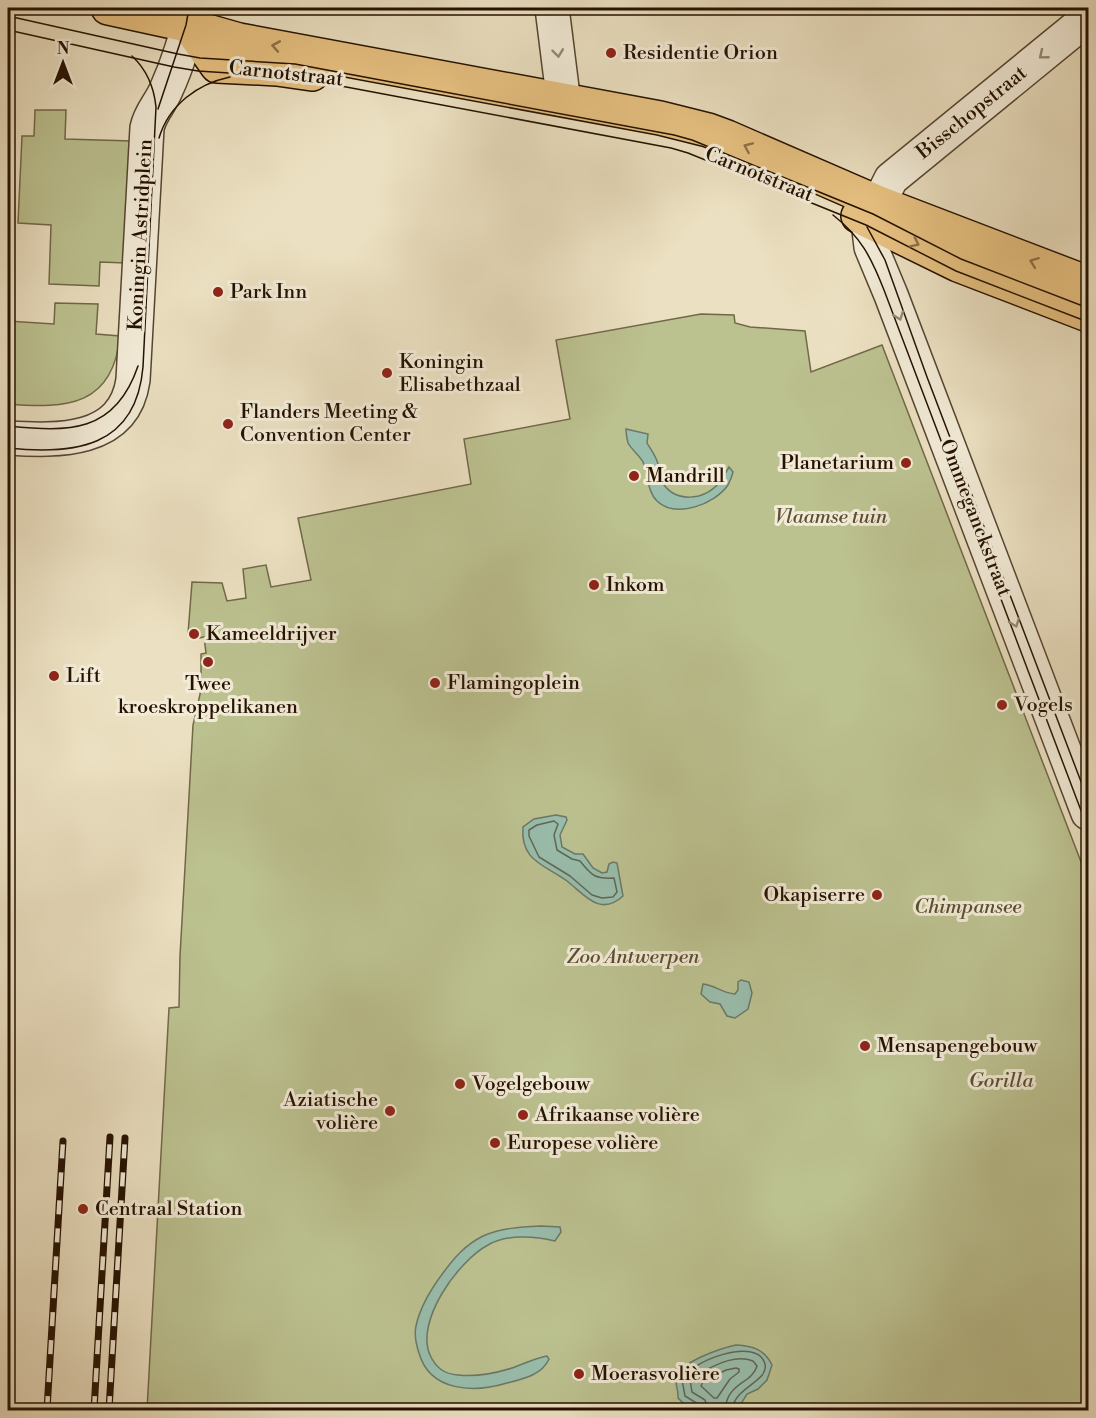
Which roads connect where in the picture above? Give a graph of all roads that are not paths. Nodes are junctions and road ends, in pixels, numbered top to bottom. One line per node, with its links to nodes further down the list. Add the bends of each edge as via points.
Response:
1 (108, 8): 3 (main road)
2 (552, 8): 7 (street, one-way to 7)
3 (190, 16): 5 (main road, Carnotstraat); 6 (street, Koningin Astridplein); 7 (main road, Carnotstraat, one-way to 3, via 239,40)
4 (1089, 18): 8 (street, Bisschopstraat, one-way to 8, via 891,179)
5 (217, 66): 6 (street, via 198,71); 8 (main road, Carnotstraat, via 322,75 672,141)
6 (166, 90): 11 (street, Koningin Astridplein, via 147,128 129,399 106,425 92,432 59,439)
7 (560, 99): 8 (main road, Carnotstraat, one-way to 7, via 708,130)
8 (875, 212): 9 (main road, Carnotstraat, one-way to 8); 10 (main road, Carnotstraat, one-way to 10, via 958,265); 12 (street, Ommeganckstraat, one-way to 12, via 869,230 871,247)
9 (1089, 283)
10 (1089, 315)
11 (8, 438)
12 (1089, 813)

